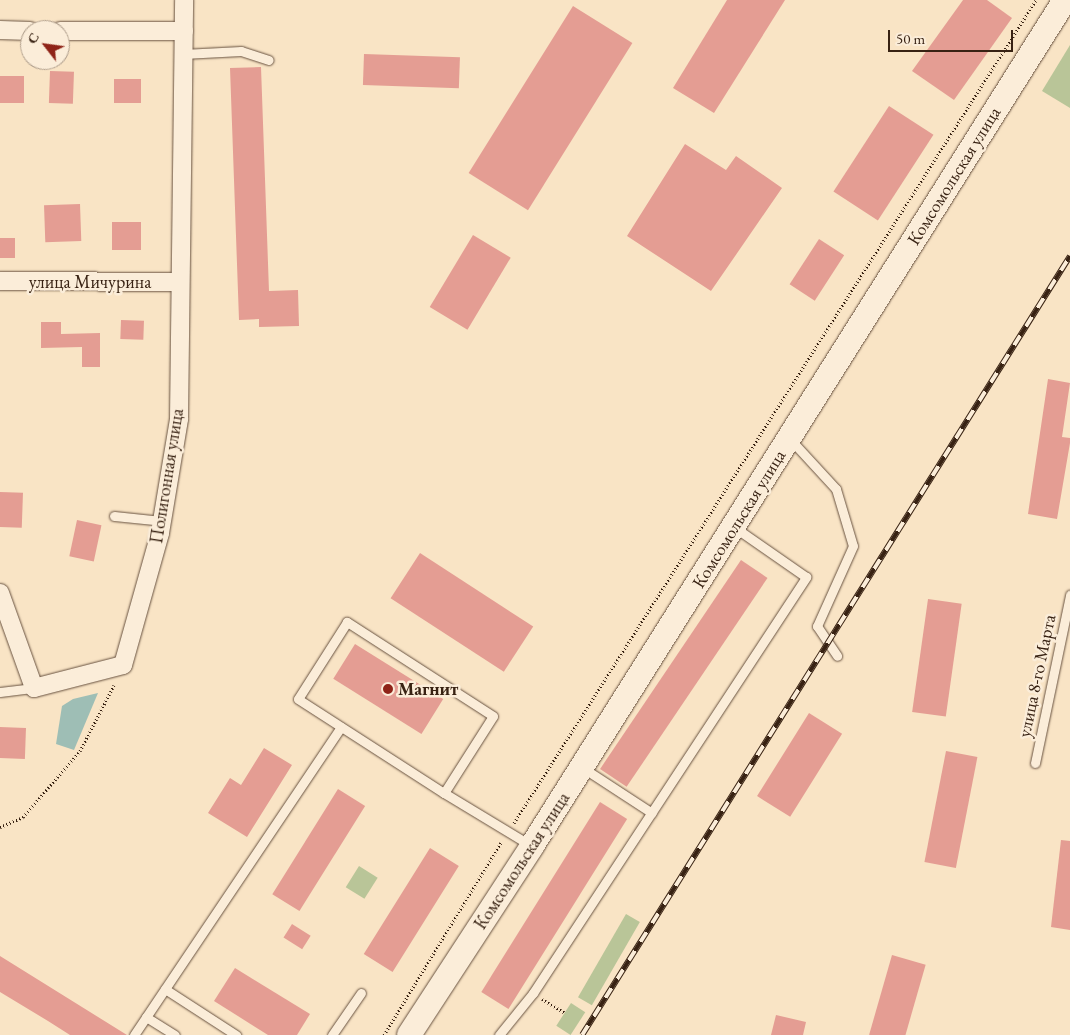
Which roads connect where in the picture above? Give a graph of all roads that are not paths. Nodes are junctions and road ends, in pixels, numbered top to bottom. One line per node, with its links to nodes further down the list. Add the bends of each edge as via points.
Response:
1 (184, 0): 6 (street, Полигонная улица)
2 (1065, 0): 11 (street, Комсомольская улица)
3 (0, 30): 4 (street)
4 (20, 31)
5 (70, 31): 6 (street)
6 (184, 32): 7 (street, Полигонная улица)
7 (184, 54): 8 (lane, via 241,51); 10 (street, Полигонная улица)
8 (269, 60)
9 (0, 281): 10 (street, улица Мичурина)
10 (179, 282): 13 (street, Полигонная улица, via 179,419)
11 (789, 438): 14 (street, Комсомольская улица); 17 (lane, via 836,489 853,546 817,626)
12 (114, 516): 13 (lane)
13 (162, 521): 18 (street, Полигонная улица, via 123,666)
14 (734, 526): 22 (street, Комсомольская улица); 24 (lane, via 806,577)
15 (0, 593): 18 (street)
16 (1070, 595): 21 (lane, улица 8-го Марта)
17 (837, 656)
18 (34, 688): 19 (lane)
19 (0, 692)
20 (342, 727): 23 (lane); 23 (lane, via 298,700 348,622 493,716); 26 (lane)
21 (1035, 763)
22 (582, 767): 24 (lane); 25 (street, Комсомольская улица)
23 (444, 793): 25 (lane)
24 (652, 813): 34 (lane, via 533,993)
25 (532, 846): 29 (street, Комсомольская улица)
26 (165, 989): 28 (lane); 32 (lane)
27 (361, 993): 33 (lane)
28 (146, 1016): 30 (lane); 31 (lane)
29 (414, 1033)
30 (134, 1035)
31 (175, 1035)
32 (236, 1035)
33 (332, 1035)
34 (499, 1035)

